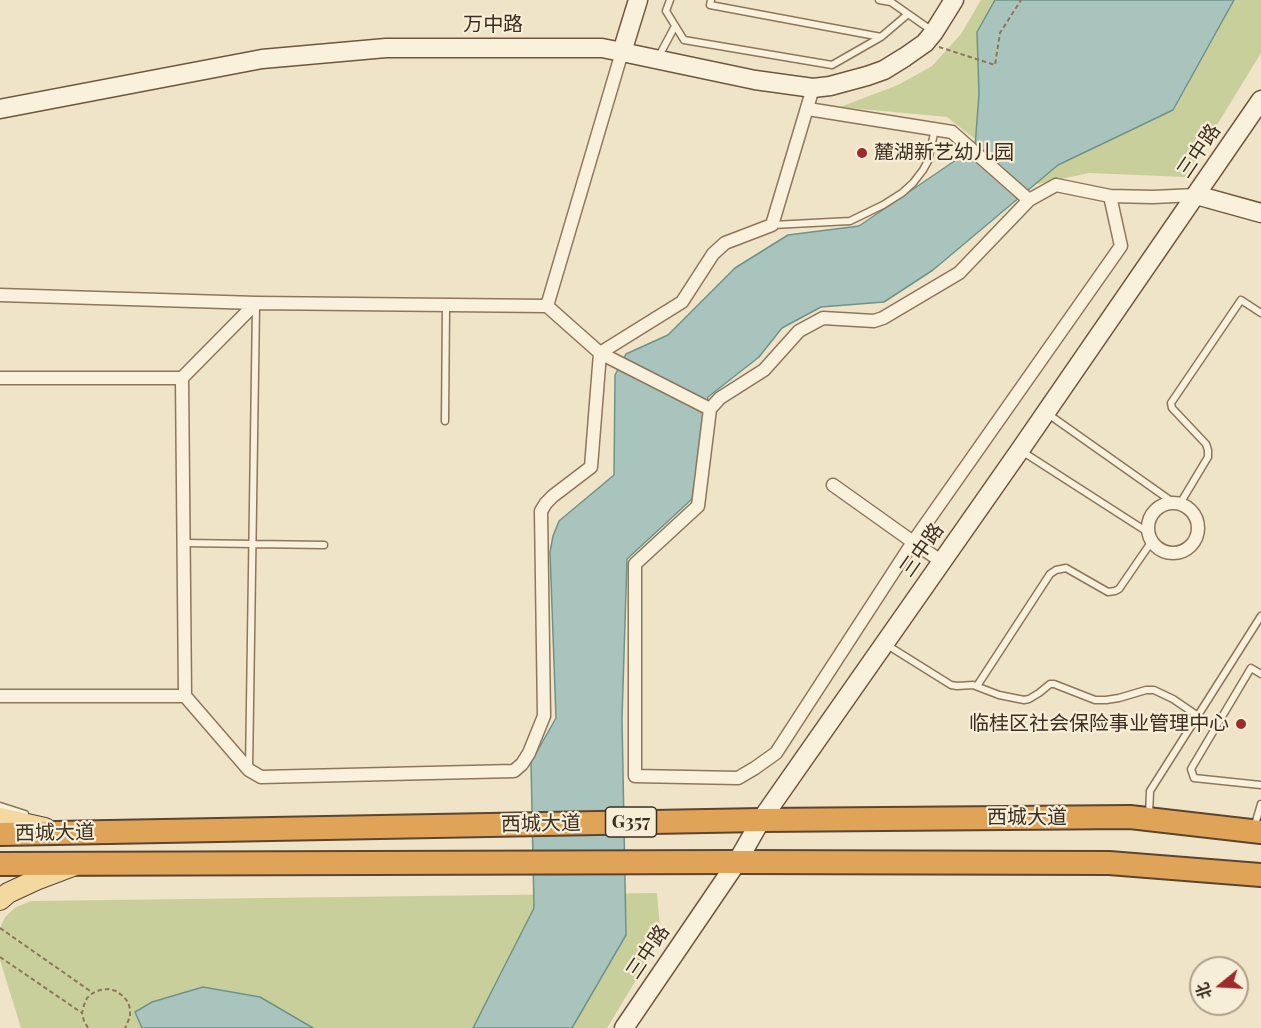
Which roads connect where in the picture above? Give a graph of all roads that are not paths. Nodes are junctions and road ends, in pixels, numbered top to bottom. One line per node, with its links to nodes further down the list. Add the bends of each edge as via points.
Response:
1 (638, 0): 11 (main road)
2 (670, 0): 8 (lane, via 666,11)
3 (711, 0): 9 (lane, via 710,5)
4 (879, 0): 6 (lane)
5 (954, 0): 10 (main road, 万中路)
6 (892, 1): 7 (lane)
7 (908, 14): 9 (lane); 10 (lane)
8 (675, 26): 9 (lane, via 684,40 832,65); 12 (lane)
9 (881, 37)
10 (929, 38): 13 (main road, 万中路, via 884,69)
11 (622, 52): 12 (main road, 万中路); 15 (main road, 万中路, via 602,48 386,48 262,59); 26 (street)
12 (657, 59): 13 (main road, 万中路)
13 (813, 88): 16 (street)
14 (1261, 100): 18 (main road, 三中路)
15 (0, 109)
16 (808, 109): 17 (street); 22 (street)
17 (935, 129): 20 (street, via 952,132); 22 (lane, via 928,161 913,183 868,214 850,221)
18 (1196, 195): 19 (street); 21 (main road); 32 (main road, 三中路)
19 (1110, 196): 20 (street, via 1056,185); 38 (street, via 1121,246)
20 (1029, 200): 31 (street, via 959,273 883,318 823,318 799,331 764,370 720,398)
21 (1261, 213)
22 (772, 225): 28 (street, via 725,243 682,302)
23 (0, 295): 24 (street)
24 (256, 303): 25 (street); 30 (street); 40 (lane)
25 (446, 305): 26 (street); 33 (lane)
26 (547, 306): 28 (street)
27 (1261, 313): 36 (lane, via 1241,300 1172,403 1172,408 1208,450 1208,457)
28 (600, 353): 31 (street); 50 (street, via 591,467 553,496 541,511 544,716 522,764 513,771 261,777)
29 (0, 378): 30 (street)
30 (182, 378): 39 (street)
31 (710, 409): 38 (street, via 698,506 635,564 635,776 738,778 776,753)
32 (1045, 412): 34 (main road, 三中路); 36 (lane)
33 (445, 421)
34 (1020, 450): 37 (lane); 42 (main road, 三中路)
35 (833, 485): 38 (street)
36 (1178, 503): 37 (street, via 1155,511 1148,525); 37 (street, via 1196,519 1193,543 1172,553 1157,547)
37 (1150, 537): 46 (lane, via 1115,591 1108,592 1066,568 1050,574)
38 (913, 542): 42 (street)
39 (184, 543): 40 (lane); 48 (street)
40 (253, 545): 41 (lane); 50 (lane)
41 (324, 545)
42 (941, 561): 44 (main road, 三中路)
43 (1261, 616): 49 (lane)
44 (884, 643): 46 (lane, via 951,684); 58 (main road, 三中路)
45 (1261, 674): 51 (lane, via 1251,668 1191,769 1194,778)
46 (977, 686): 49 (lane, via 1024,700 1050,684 1095,700 1154,690)
47 (0, 696): 48 (street)
48 (185, 696): 50 (street)
49 (1198, 716): 56 (lane, via 1150,791)
50 (249, 770)
51 (1261, 785)
52 (1261, 804): 59 (lane)
53 (0, 806): 54 (lane)
54 (32, 817)
55 (0, 818): 60 (main road)
56 (1149, 819): 58 (highway, 西城大道 / G357); 59 (highway, 西城大道 / G357)
57 (42, 820): 60 (lane)
58 (761, 820): 60 (highway, 西城大道 / G357); 62 (main road, 三中路)
59 (1257, 831)
60 (65, 832): 61 (highway, 西城大道 / G357)
61 (0, 834)
62 (737, 862): 64 (highway, 西城大道 / G357); 65 (highway, 西城大道 / G357, via 1109,863); 67 (main road, 三中路)
63 (0, 864): 64 (highway, 西城大道 / G357)
64 (78, 864): 66 (main road, via 8,893)
65 (1261, 874)
66 (0, 900)
67 (624, 1028)

